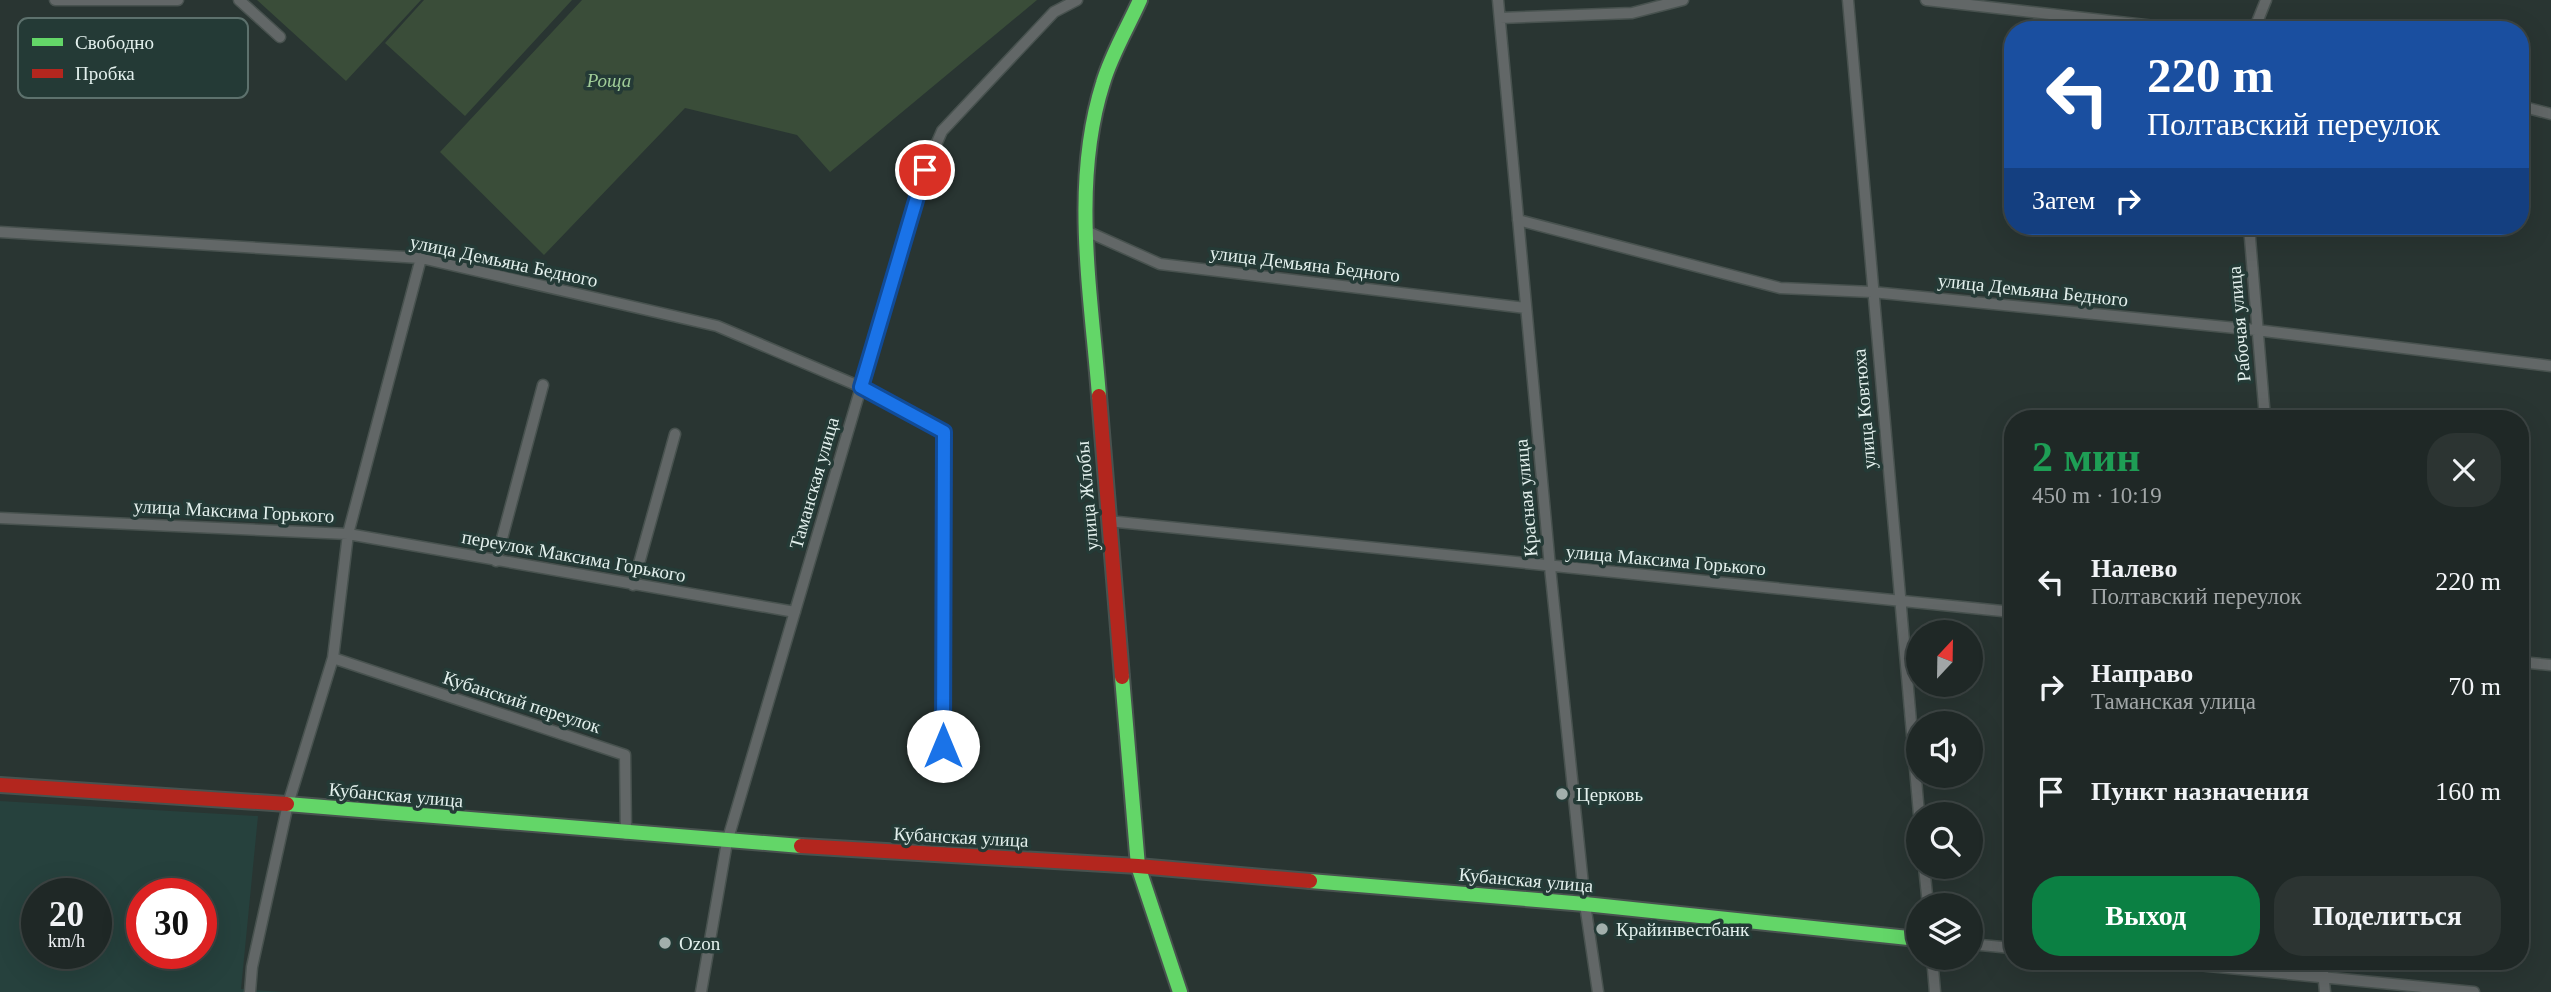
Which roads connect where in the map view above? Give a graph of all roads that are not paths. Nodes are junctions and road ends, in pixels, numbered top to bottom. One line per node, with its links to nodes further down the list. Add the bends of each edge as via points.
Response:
1 (55, 0): 2 (street)
2 (178, 0)
3 (239, 0): 14 (street)
4 (1077, 0): 27 (street, Таманская улица, via 1054,12 942,131 925,170)
5 (1139, 0): 18 (street, улица Жлобы, via 1103,81 1091,128 1084,180)
6 (1498, 0): 11 (street, Красная улица)
7 (1683, 0): 11 (street, via 1632,13)
8 (1848, 0): 22 (street, улица Ковтюха)
9 (1926, 0): 12 (street)
10 (2266, 0): 13 (street)
11 (1500, 18): 17 (street, Красная улица)
12 (2110, 21)
13 (2258, 21)
14 (281, 37)
15 (2529, 108): 16 (street)
16 (2551, 114)
17 (1518, 220): 22 (street, улица Демьяна Бедного, via 1780,288); 23 (street, Красная улица)
18 (1086, 231): 23 (street, улица Демьяна Бедного, via 1160,264); 31 (street, улица Жлобы)
19 (0, 232): 21 (street, улица Демьяна Бедного)
20 (2250, 235): 24 (street, Рабочая улица)
21 (421, 258): 27 (street, улица Демьяна Бедного, via 717,326); 32 (street, улица Максима Горького)
22 (1872, 292): 24 (street, улица Демьяна Бедного); 36 (street, улица Ковтюха)
23 (1526, 308): 34 (street, Красная улица)
24 (2256, 330): 25 (street, улица Демьяна Бедного); 28 (street, Рабочая улица)
25 (2551, 366)
26 (543, 385): 33 (street)
27 (861, 387): 37 (street, Таманская улица); 42 (street, улица Демьяна Бедного, via 944,432)
28 (2264, 410)
29 (676, 434): 35 (street)
30 (0, 518): 32 (street, улица Максима Горького)
31 (1108, 521): 34 (street, улица Максима Горького); 48 (street, улица Жлобы)
32 (348, 534): 33 (street, переулок Максима Горького); 39 (street)
33 (496, 561): 35 (street, переулок Максима Горького)
34 (1550, 567): 36 (street, улица Максима Горького); 49 (street, Красная улица)
35 (633, 585): 37 (street, переулок Максима Горького)
36 (1899, 600): 38 (street, улица Максима Горького); 44 (street, улица Ковтюха)
37 (794, 611): 47 (street, Таманская улица)
38 (2004, 611)
39 (333, 658): 45 (street); 46 (street, Кубанский переулок, via 625,755)
40 (2529, 663): 41 (street)
41 (2551, 665)
42 (943, 746)
43 (0, 785): 45 (street, Кубанская улица)
44 (1918, 802)
45 (288, 804): 46 (street, Кубанская улица); 57 (street, via 251,967)
46 (626, 834): 47 (street, Кубанская улица)
47 (727, 842): 48 (street, Кубанская улица); 58 (street, Таманская улица)
48 (1138, 866): 49 (street, Кубанская улица); 59 (street, улица Жлобы)
49 (1585, 904): 50 (street, Кубанская улица); 60 (street, Красная улица)
50 (1906, 938)
51 (1983, 945): 52 (street)
52 (2004, 946)
53 (1933, 970): 61 (street)
54 (2257, 970): 56 (street)
55 (2323, 970): 56 (street)
56 (2323, 976): 62 (street); 63 (street)
57 (250, 992)
58 (701, 992)
59 (1181, 992)
60 (1598, 992)
61 (1935, 992)
62 (2325, 992)
63 (2474, 992)

